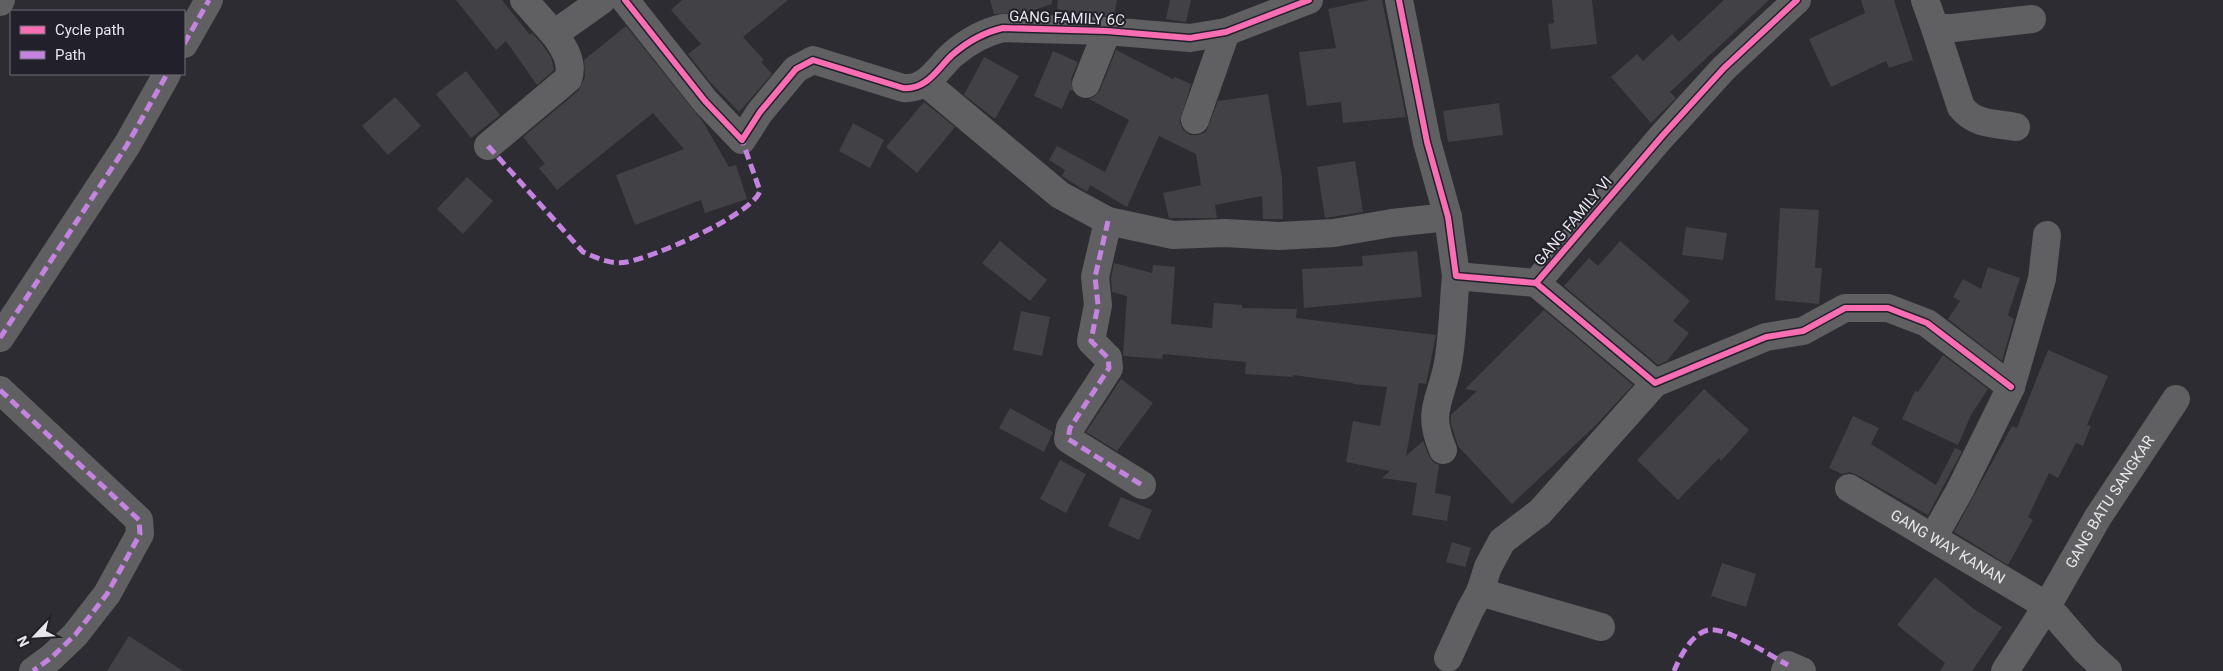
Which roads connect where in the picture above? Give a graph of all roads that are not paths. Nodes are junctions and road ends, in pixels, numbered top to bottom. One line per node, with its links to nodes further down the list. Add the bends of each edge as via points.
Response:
1 (208, 0): 14 (street)
2 (524, 0): 13 (street)
3 (602, 0): 13 (street)
4 (625, 0): 16 (street, via 705,101 742,140 796,68 813,60 904,88 912,89)
5 (1309, 0): 12 (street, GANG FAMILY 6C)
6 (1399, 0): 21 (street, via 1427,142)
7 (1797, 0): 25 (street, GANG FAMILY VI, via 1718,74)
8 (1925, 0): 10 (street)
9 (2032, 18): 10 (street)
10 (1935, 28): 19 (street, via 1961,107 1973,120)
11 (1107, 31): 12 (street, GANG FAMILY 6C, via 1190,38); 16 (street, GANG FAMILY 6C, via 1003,28 987,32 953,54); 17 (street)
12 (1226, 32): 18 (street)
13 (554, 34): 20 (street, via 570,64 568,79)
14 (185, 42)
15 (166, 75): 26 (street, via 127,145)
16 (926, 83): 22 (street, via 1060,195)
17 (1086, 84)
18 (1195, 120)
19 (2016, 127)
20 (488, 146)
21 (1448, 217): 22 (street, via 1334,233 1279,236 1172,235); 24 (street)
22 (1108, 221): 32 (street, via 1095,277 1098,305 1091,341 1108,358 1109,368 1070,428 1068,439)
23 (2047, 235): 28 (street, via 2042,279)
24 (1456, 276): 25 (street, GANG FAMILY VI); 31 (street, via 1447,368 1434,412 1435,429)
25 (1536, 283): 27 (street)
26 (0, 338)
27 (1655, 383): 28 (street, via 1766,338 1803,331 1845,308 1888,308 1927,323); 35 (street, via 1540,512 1502,541 1488,567)
28 (2011, 387): 34 (street)
29 (0, 390): 39 (street, via 139,520 140,534 107,594 75,635)
30 (2176, 399): 36 (street, GANG BATU SANGKAR, via 2098,517)
31 (1443, 450)
32 (1142, 486)
33 (1849, 488): 34 (street, GANG WAY KANAN)
34 (1933, 538): 36 (street, GANG WAY KANAN)
35 (1480, 592): 37 (street); 38 (street)
36 (2047, 606): 40 (street, GANG BATU SANGKAR); 41 (street, GANG WAY KANAN)
37 (1600, 627)
38 (1448, 658)
39 (33, 671)
40 (2005, 671)
41 (2108, 671)

